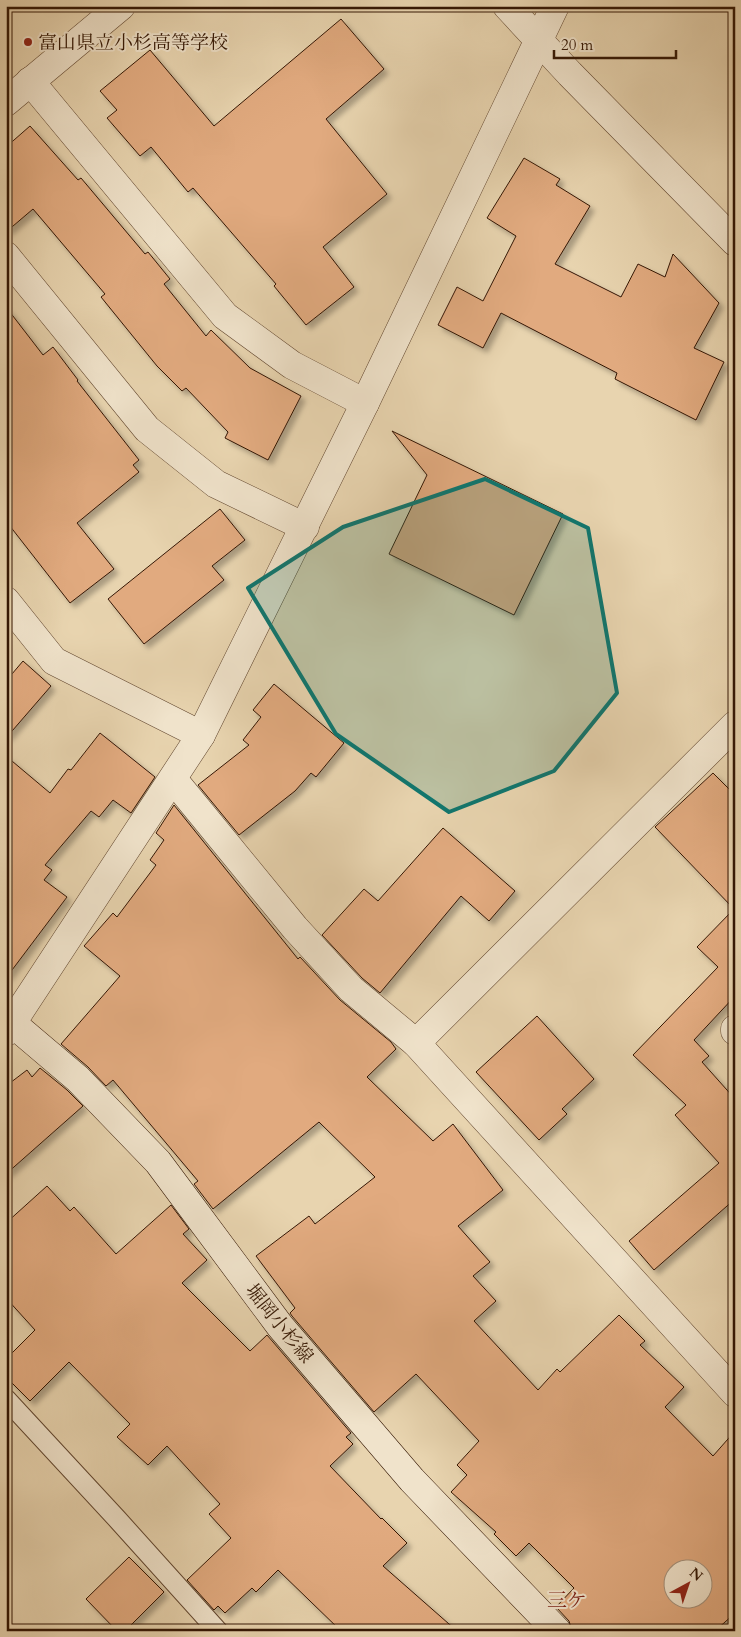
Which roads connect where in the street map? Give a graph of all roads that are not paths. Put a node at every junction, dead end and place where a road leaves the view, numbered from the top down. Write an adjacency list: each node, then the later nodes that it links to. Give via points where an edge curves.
1 (121, 6): 5 (street)
2 (507, 6): 4 (street)
3 (555, 6): 4 (street)
4 (538, 42): 7 (street); 9 (street)
5 (30, 80): 6 (street); 9 (street, via 225,316 292,365)
6 (6, 102)
7 (735, 242)
8 (6, 256): 10 (street, via 147,429 216,484)
9 (366, 404): 10 (street)
10 (305, 527): 13 (street)
11 (6, 602): 13 (street, via 54,661)
12 (735, 725): 16 (street)
13 (201, 735): 14 (street)
14 (173, 779): 15 (street); 16 (street, via 296,928 351,989)
15 (8, 1024): 20 (street, 堀岡小杉線, via 78,1079 158,1162 298,1348 412,1480)
16 (416, 1043): 17 (street)
17 (735, 1394)
18 (6, 1400): 19 (lane)
19 (218, 1631)
20 (557, 1631)

